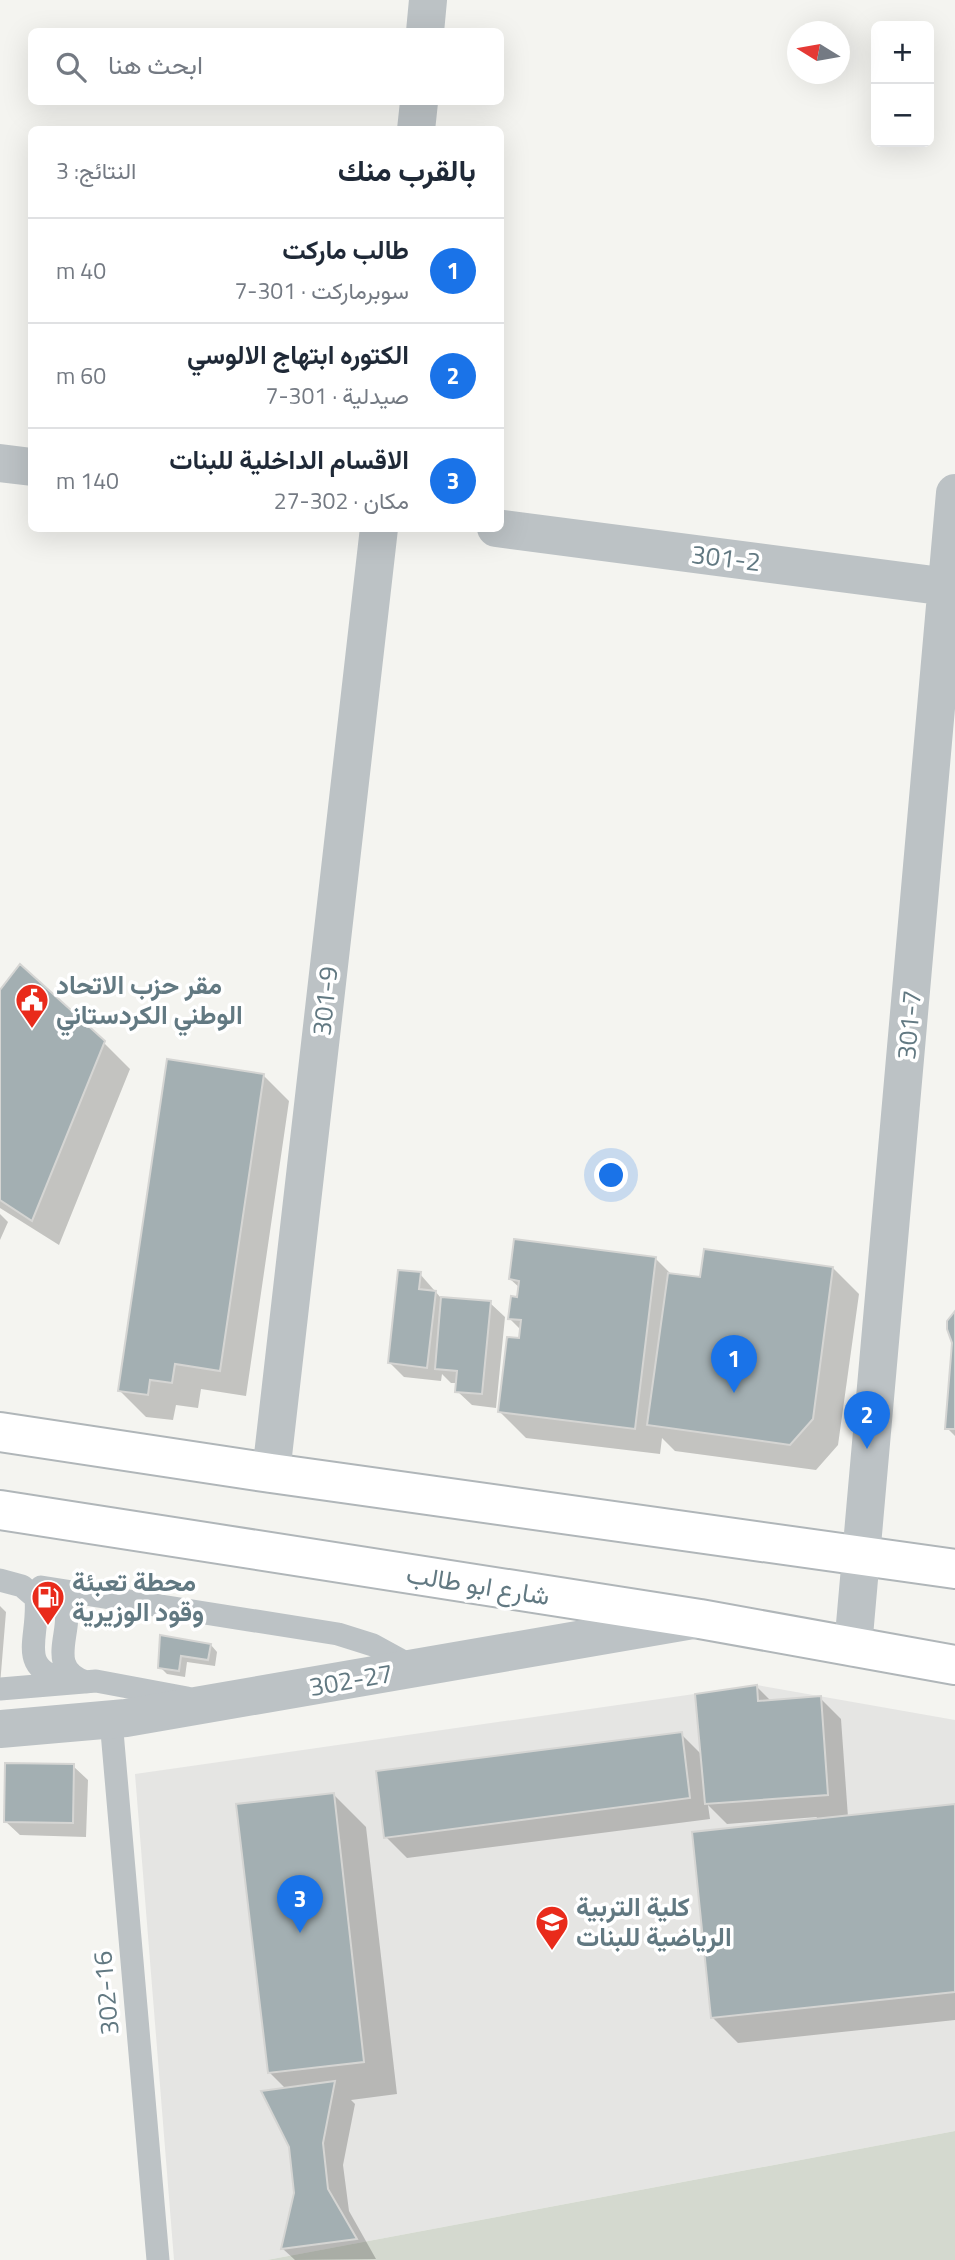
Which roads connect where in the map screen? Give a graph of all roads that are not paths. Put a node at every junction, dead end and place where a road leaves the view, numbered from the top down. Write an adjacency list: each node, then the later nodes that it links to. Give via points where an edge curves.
1 (428, 0): 2 (street)
2 (425, 28)
3 (418, 105): 4 (street)
4 (416, 126)
5 (0, 463): 6 (street)
6 (28, 466)
7 (955, 493): 10 (street, 301-7)
8 (504, 529): 10 (street, 301-2)
9 (379, 532): 12 (street, 301-9)
10 (951, 587): 14 (street, 301-7)
11 (0, 1432): 12 (main road)
12 (271, 1473): 14 (main road)
13 (0, 1510): 18 (main road, شارع ابو طالب)
14 (862, 1557): 15 (main road); 19 (street, 301-7)
15 (955, 1569)
16 (6, 1580): 17 (lane); 22 (lane, via 36,1598 34,1654 39,1668 55,1678)
17 (41, 1587): 21 (lane, via 338,1634 373,1645); 22 (lane, via 65,1602 64,1663)
18 (700, 1619): 19 (main road, شارع ابو طالب); 21 (street, 302-27)
19 (853, 1647): 20 (main road, شارع ابو طالب)
20 (955, 1665)
21 (416, 1668): 24 (street, 302-27)
22 (82, 1682): 23 (lane); 24 (lane, via 115,1682 171,1696)
23 (0, 1689)
24 (230, 1701): 25 (street, 302-27)
25 (111, 1720): 26 (street, 302-27); 27 (lane, 302-16)
26 (0, 1729)
27 (158, 2260)

